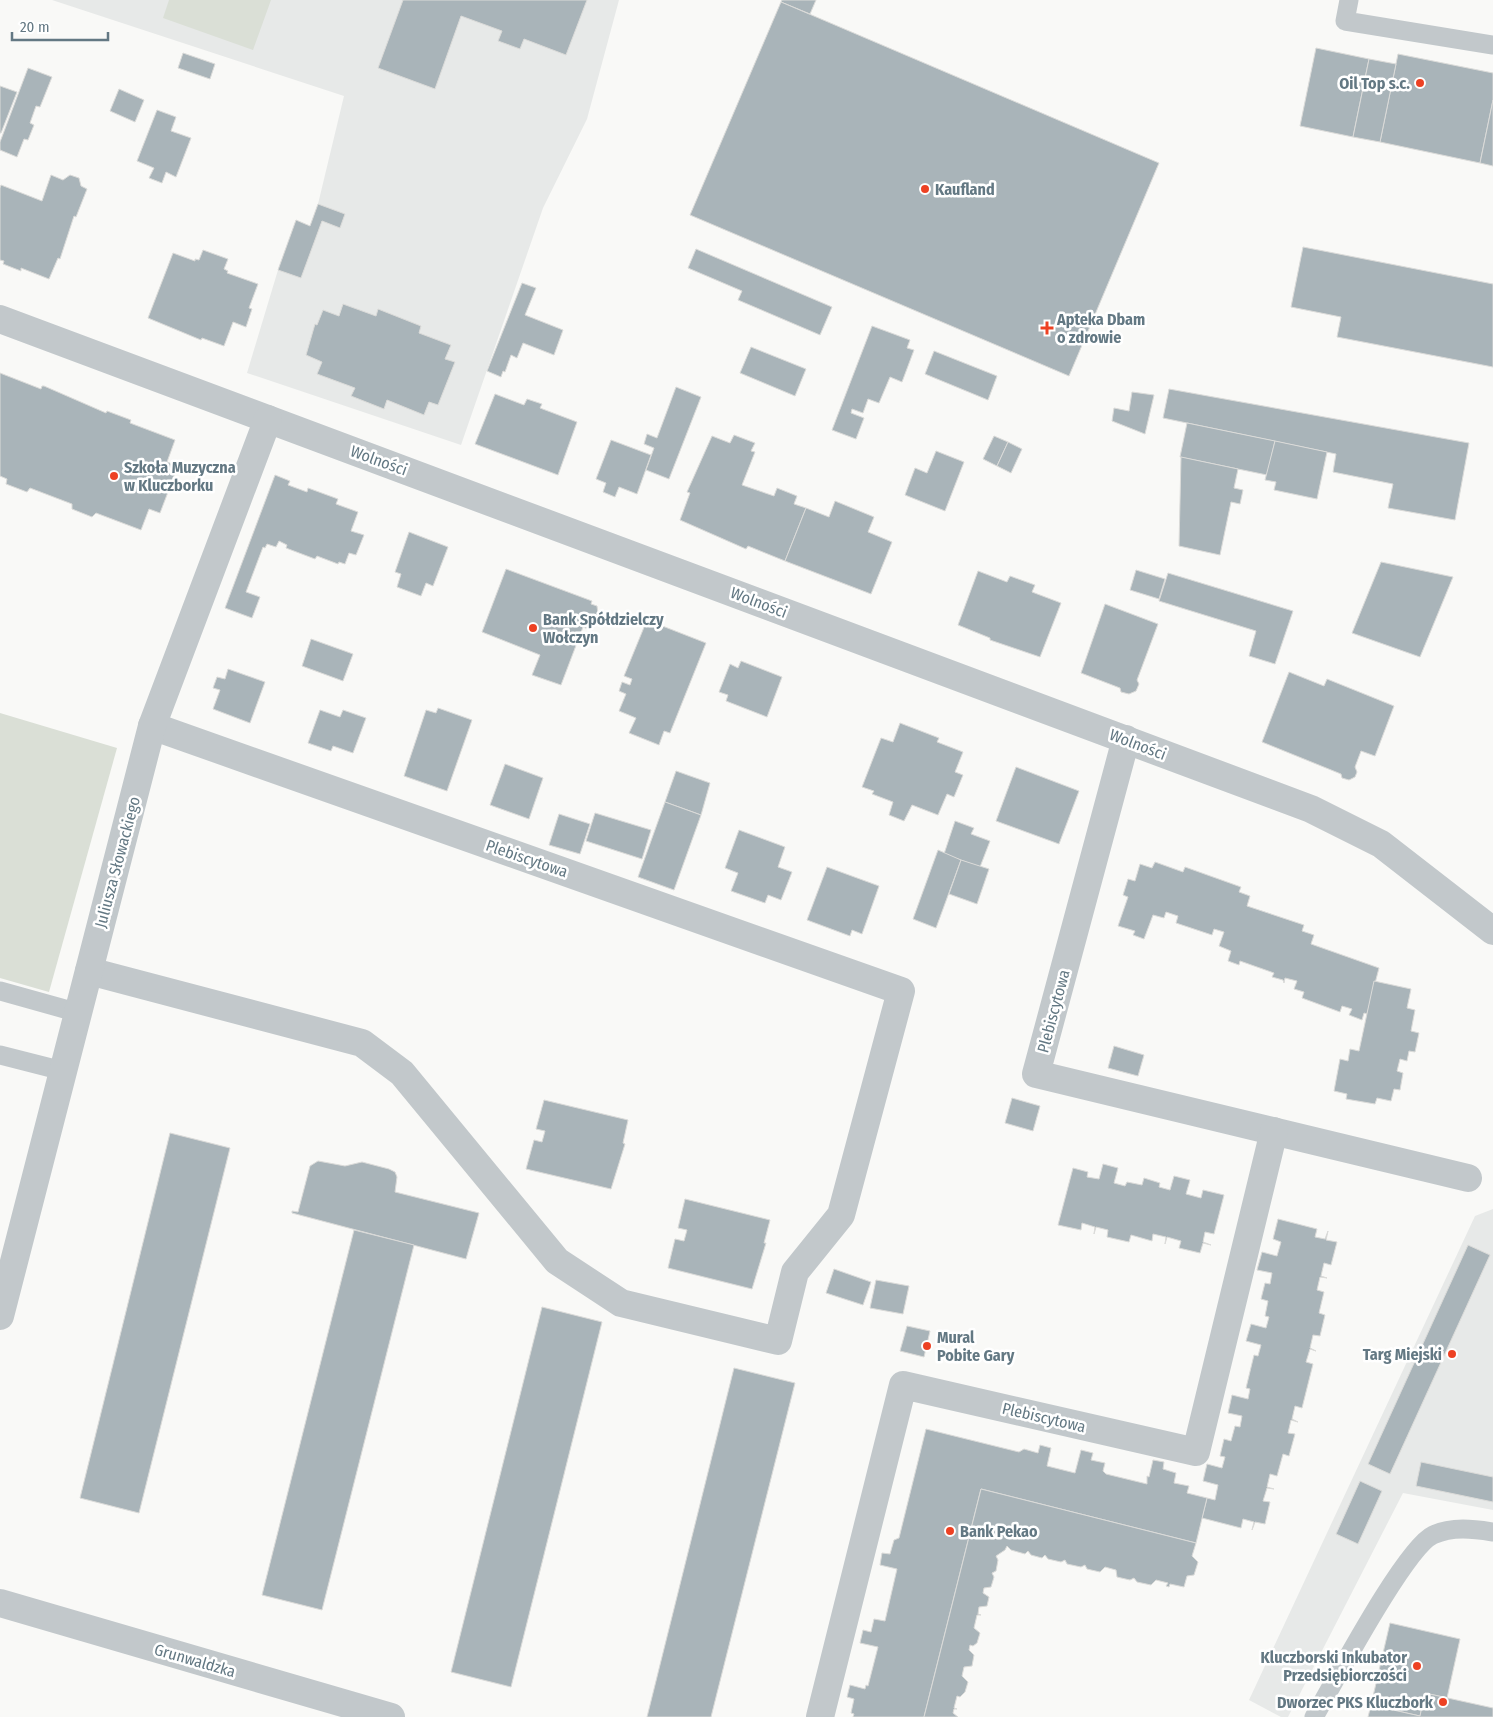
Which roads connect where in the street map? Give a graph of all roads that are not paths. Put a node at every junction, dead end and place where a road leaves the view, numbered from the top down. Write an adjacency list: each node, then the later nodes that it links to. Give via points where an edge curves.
1 (1349, 0): 2 (lane, via 1345,21)
2 (1493, 45)
3 (0, 319): 4 (street, Wolności)
4 (268, 419): 5 (street, Juliusza Słowackiego); 6 (street, Wolności)
5 (152, 726): 8 (street, Juliusza Słowackiego); 8 (street, Plebiscytowa, via 901,990 840,1214 795,1272 778,1342 621,1303 557,1260 402,1073 362,1043)
6 (1126, 740): 7 (street, Wolności, via 1311,809 1380,844); 13 (street, Plebiscytowa, via 1036,1074)
7 (1493, 931)
8 (89, 971): 10 (street, Juliusza Słowackiego)
9 (0, 992): 10 (lane)
10 (78, 1013): 12 (street, Juliusza Słowackiego)
11 (0, 1055): 12 (lane)
12 (63, 1071): 15 (street, Juliusza Słowackiego)
13 (1274, 1131): 14 (street, Plebiscytowa); 19 (street, Plebiscytowa, via 1196,1452 903,1385)
14 (1468, 1178)
15 (0, 1316)
16 (1493, 1532): 20 (lane, via 1469,1528 1432,1535 1404,1565)
17 (0, 1603): 18 (street, Grunwaldzka)
18 (391, 1717)
19 (820, 1717)
20 (1314, 1717)

